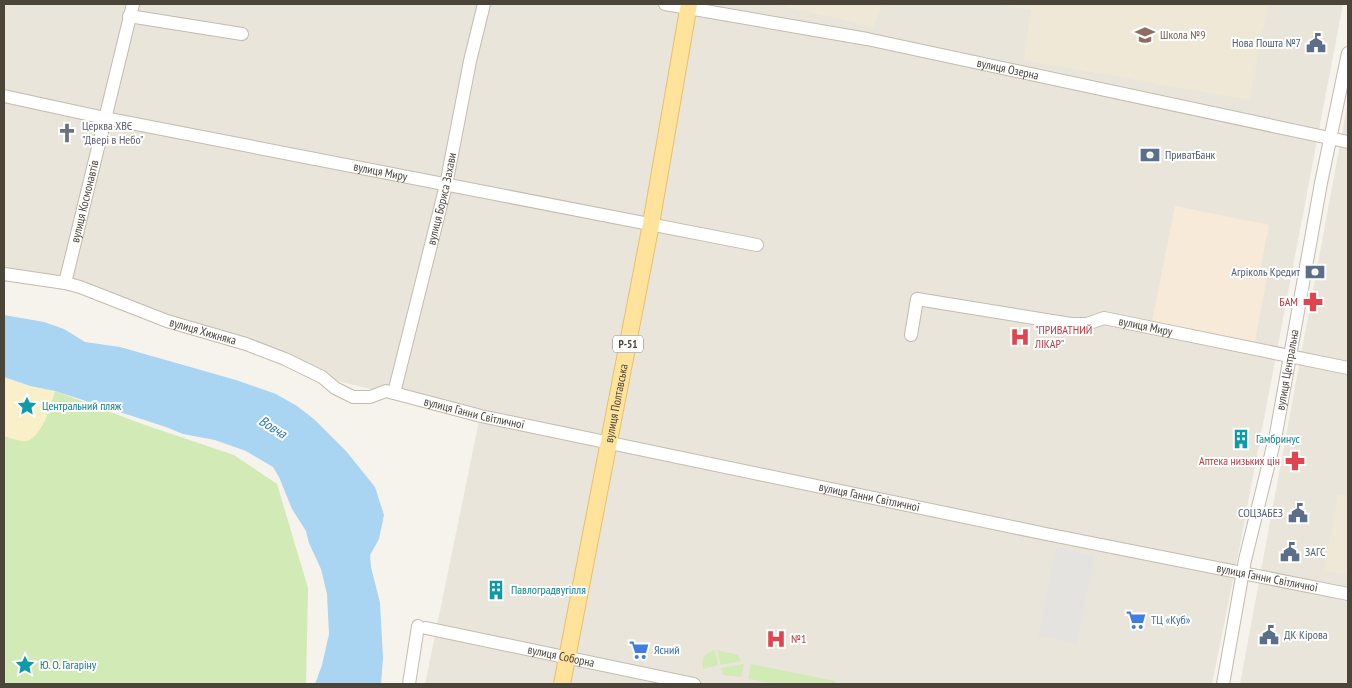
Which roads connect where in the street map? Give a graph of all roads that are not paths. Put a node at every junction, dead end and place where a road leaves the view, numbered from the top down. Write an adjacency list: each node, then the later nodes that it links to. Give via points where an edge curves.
1 (484, 4): 11 (street, вулиця Бориса Захави)
2 (665, 4): 3 (street, вулиця Озерна)
3 (689, 6): 9 (street, вулиця Озерна, via 867,39); 12 (main road, вулиця Полтавська / Р-51)
4 (131, 10): 5 (street); 8 (street, вулиця Космонавтів)
5 (242, 34)
6 (1348, 53): 9 (street, вулиця Центральна)
7 (4, 96): 8 (street, вулиця Миру)
8 (105, 118): 11 (street, вулиця Миру); 15 (street, вулиця Космонавтів)
9 (1331, 138): 10 (street, вулиця Озерна); 17 (street, вулиця Центральна)
10 (1348, 142)
11 (446, 185): 12 (street, вулиця Миру); 19 (street, вулиця Бориса Захави)
12 (651, 224): 13 (street, вулиця Миру); 20 (main road, вулиця Полтавська / Р-51)
13 (757, 245)
14 (4, 274): 15 (street, вулиця Хижняка)
15 (65, 283): 19 (street, вулиця Хижняка, via 167,321 285,359 353,397 370,398 386,392)
16 (911, 335): 17 (street, вулиця Миру, via 917,299 1071,324 1088,324 1104,318)
17 (1291, 356): 18 (street, вулиця Миру); 21 (street, вулиця Центральна, via 1276,434)
18 (1348, 368)
19 (394, 393): 20 (street, вулиця Ганни Світличної, via 481,416)
20 (609, 442): 21 (street, вулиця Ганни Світличної); 23 (main road, вулиця Полтавська / Р-51)
21 (1242, 573): 22 (street, вулиця Ганни Світличної); 27 (street, вулиця Центральна)
22 (1348, 594)
23 (567, 657): 24 (street, вулиця Соборна, via 422,627); 25 (main road, вулиця Полтавська / Р-51); 26 (street, вулиця Соборна)
24 (410, 684)
25 (562, 684)
26 (694, 684)
27 (1223, 684)

